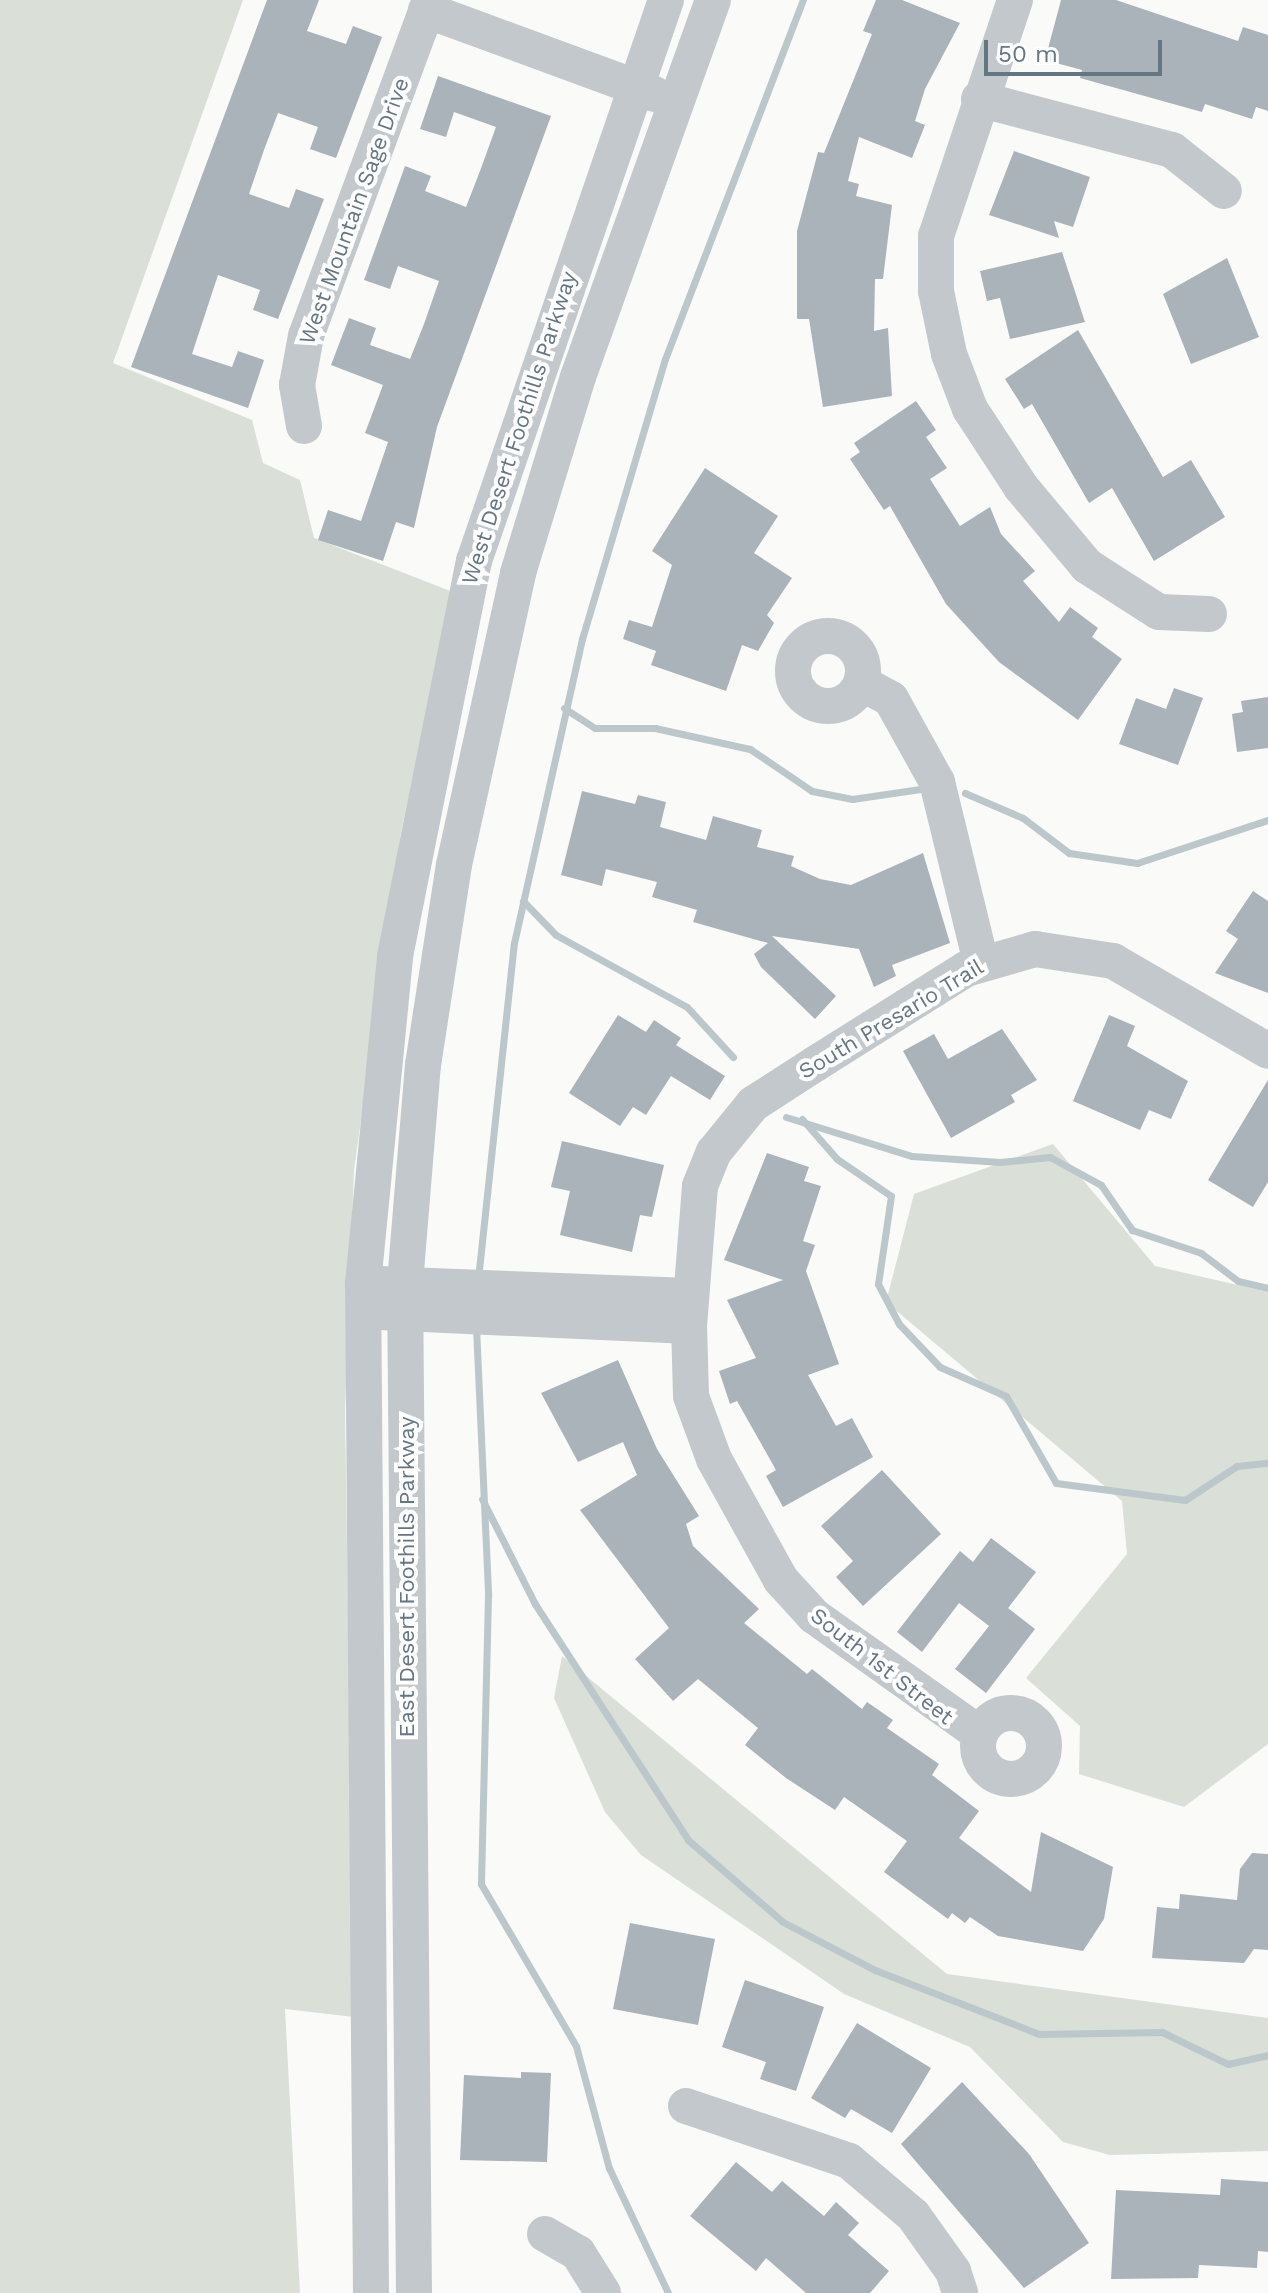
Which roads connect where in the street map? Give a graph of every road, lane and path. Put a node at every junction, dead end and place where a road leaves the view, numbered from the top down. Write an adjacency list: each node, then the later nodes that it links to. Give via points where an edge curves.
1 (666, 0): 5 (street, West Desert Foothills Parkway)
2 (713, 0): 7 (street, West Desert Foothills Parkway)
3 (1015, 0): 6 (street)
4 (428, 5): 5 (street); 9 (street, West Mountain Sage Drive, via 306,336 297,385)
5 (632, 87): 7 (street); 13 (street, West Desert Foothills Parkway, via 474,561)
6 (979, 99): 8 (street, via 1159,145); 10 (street, via 936,236 936,291 970,409 1021,487 1087,566 1159,612)
7 (676, 102): 12 (street, West Desert Foothills Parkway, via 518,573)
8 (1224, 191)
9 (304, 426)
10 (1209, 614)
11 (861, 683): 14 (street, via 891,699 937,782)
12 (454, 865): 17 (street, East Desert Foothills Parkway, via 423,1065)
13 (410, 866): 16 (street, East Desert Foothills Parkway, via 383,1050)
14 (981, 962): 15 (street, South Presario Trail, via 1035,949 1113,961); 18 (street, South Presario Trail, via 765,1096 727,1129 700,1186)
15 (1268, 1051)
16 (362, 1298): 17 (street); 22 (street, East Desert Foothills Parkway)
17 (405, 1298): 18 (street); 23 (street, East Desert Foothills Parkway)
18 (690, 1311): 19 (street, South 1st Street, via 691,1396 700,1425 781,1580 848,1644)
19 (980, 1734)
20 (686, 2106): 25 (street, via 809,2143 870,2175 938,2246)
21 (545, 2234): 24 (street, via 578,2253)
22 (371, 2293)
23 (414, 2293)
24 (603, 2293)
25 (960, 2293)

